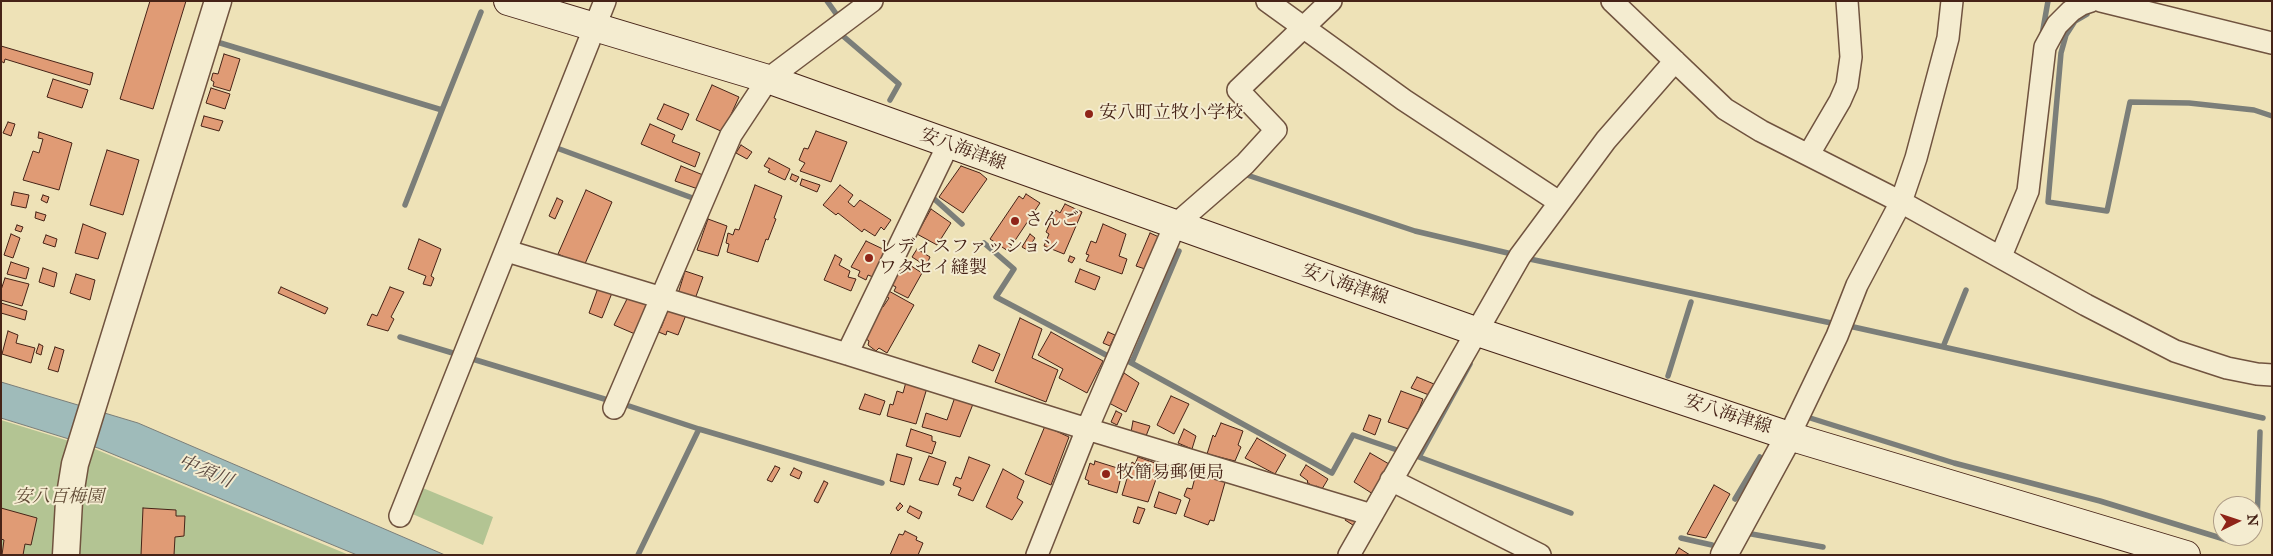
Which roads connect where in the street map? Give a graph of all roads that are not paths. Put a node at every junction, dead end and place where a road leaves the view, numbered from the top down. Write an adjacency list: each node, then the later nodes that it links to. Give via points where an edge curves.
1 (218, 1): 35 (street, via 70,483)
2 (508, 1): 13 (main road, 安八海津線)
3 (605, 1): 13 (street)
4 (872, 1): 17 (street)
5 (1267, 1): 14 (street)
6 (1330, 1): 14 (street)
7 (1612, 1): 16 (street)
8 (1847, 1): 19 (street, via 1851,57 1847,85)
9 (1952, 1): 21 (street, via 1946,47)
10 (2090, 1): 24 (street, via 2071,11 2057,25 2045,47 2028,191)
11 (2102, 1): 12 (street)
12 (2180, 10): 15 (street)
13 (595, 27): 17 (main road, 安八海津線); 23 (street)
14 (1303, 29): 20 (street); 22 (street, via 1238,90 1276,130 1245,164)
15 (2272, 43)
16 (1675, 61): 19 (street, via 1725,109); 20 (street, via 1606,140)
17 (768, 79): 18 (main road, 安八海津線); 25 (street, via 731,135)
18 (948, 145): 22 (main road, 安八海津線); 27 (street)
19 (1809, 154): 21 (street)
20 (1559, 202): 26 (street, via 1520,256)
21 (1901, 202): 24 (street); 31 (street, via 1857,285 1837,336)
22 (1176, 225): 26 (main road, 安八海津線); 30 (street)
23 (507, 252): 25 (street); 34 (street)
24 (2001, 256): 28 (street, via 2175,351 2227,368)
25 (661, 299): 27 (street); 29 (street)
26 (1475, 331): 31 (main road, 安八海津線); 32 (street)
27 (847, 354): 30 (street)
28 (2272, 375)
29 (614, 408)
30 (1087, 430): 33 (street); 36 (street)
31 (1789, 436): 39 (street); 40 (main road, 安八海津線)
32 (1391, 480): 33 (street); 38 (street)
33 (1372, 515): 37 (street)
34 (400, 516)
35 (66, 555)
36 (1037, 555)
37 (1349, 555)
38 (1540, 555)
39 (1724, 555)
40 (2186, 555)

